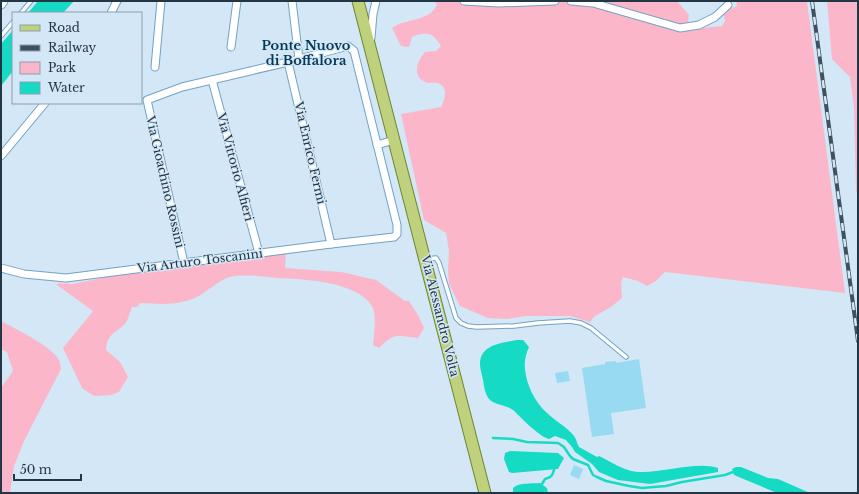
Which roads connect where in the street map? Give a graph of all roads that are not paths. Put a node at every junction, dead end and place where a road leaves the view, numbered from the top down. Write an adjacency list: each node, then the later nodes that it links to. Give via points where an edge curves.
1 (3, 1): 12 (street)
2 (31, 1): 14 (lane)
3 (117, 1): 15 (street)
4 (162, 1): 22 (street)
5 (237, 1): 18 (street)
6 (292, 1): 20 (street)
7 (358, 1): 19 (main road, Via Alessandro Volta)
8 (376, 1): 19 (street, via 371,33)
9 (464, 1): 10 (street)
10 (555, 1)
11 (571, 1): 13 (street, via 592,3 680,28 699,25 715,17)
12 (1, 4)
13 (728, 5)
14 (22, 12)
15 (112, 12)
16 (12, 23): 17 (lane)
17 (1, 36)
18 (231, 47)
19 (372, 56): 25 (main road, Via Alessandro Volta)
20 (300, 59): 21 (street); 26 (street, via 348,46 354,51)
21 (288, 62): 23 (street); 28 (street, Via Enrico Fermi)
22 (155, 67)
23 (212, 80): 29 (street, Via Vittorio Alfieri); 31 (street, Via Gioachino Rossini, via 182,87 147,100)
24 (44, 104): 27 (street)
25 (394, 140): 26 (street); 30 (main road, Via Alessandro Volta)
26 (377, 145): 28 (street, Via Arturo Toscanini, via 398,234 388,238)
27 (1, 156)
28 (331, 244): 29 (street, Via Arturo Toscanini)
29 (259, 253): 31 (street, Via Arturo Toscanini)
30 (425, 259): 33 (lane, via 436,258 439,263 456,318 461,323 477,327 570,321 581,323 591,328); 34 (main road, Via Alessandro Volta)
31 (184, 263): 32 (street, Via Arturo Toscanini, via 66,278 24,274)
32 (1, 268)
33 (626, 357)
34 (485, 493)

